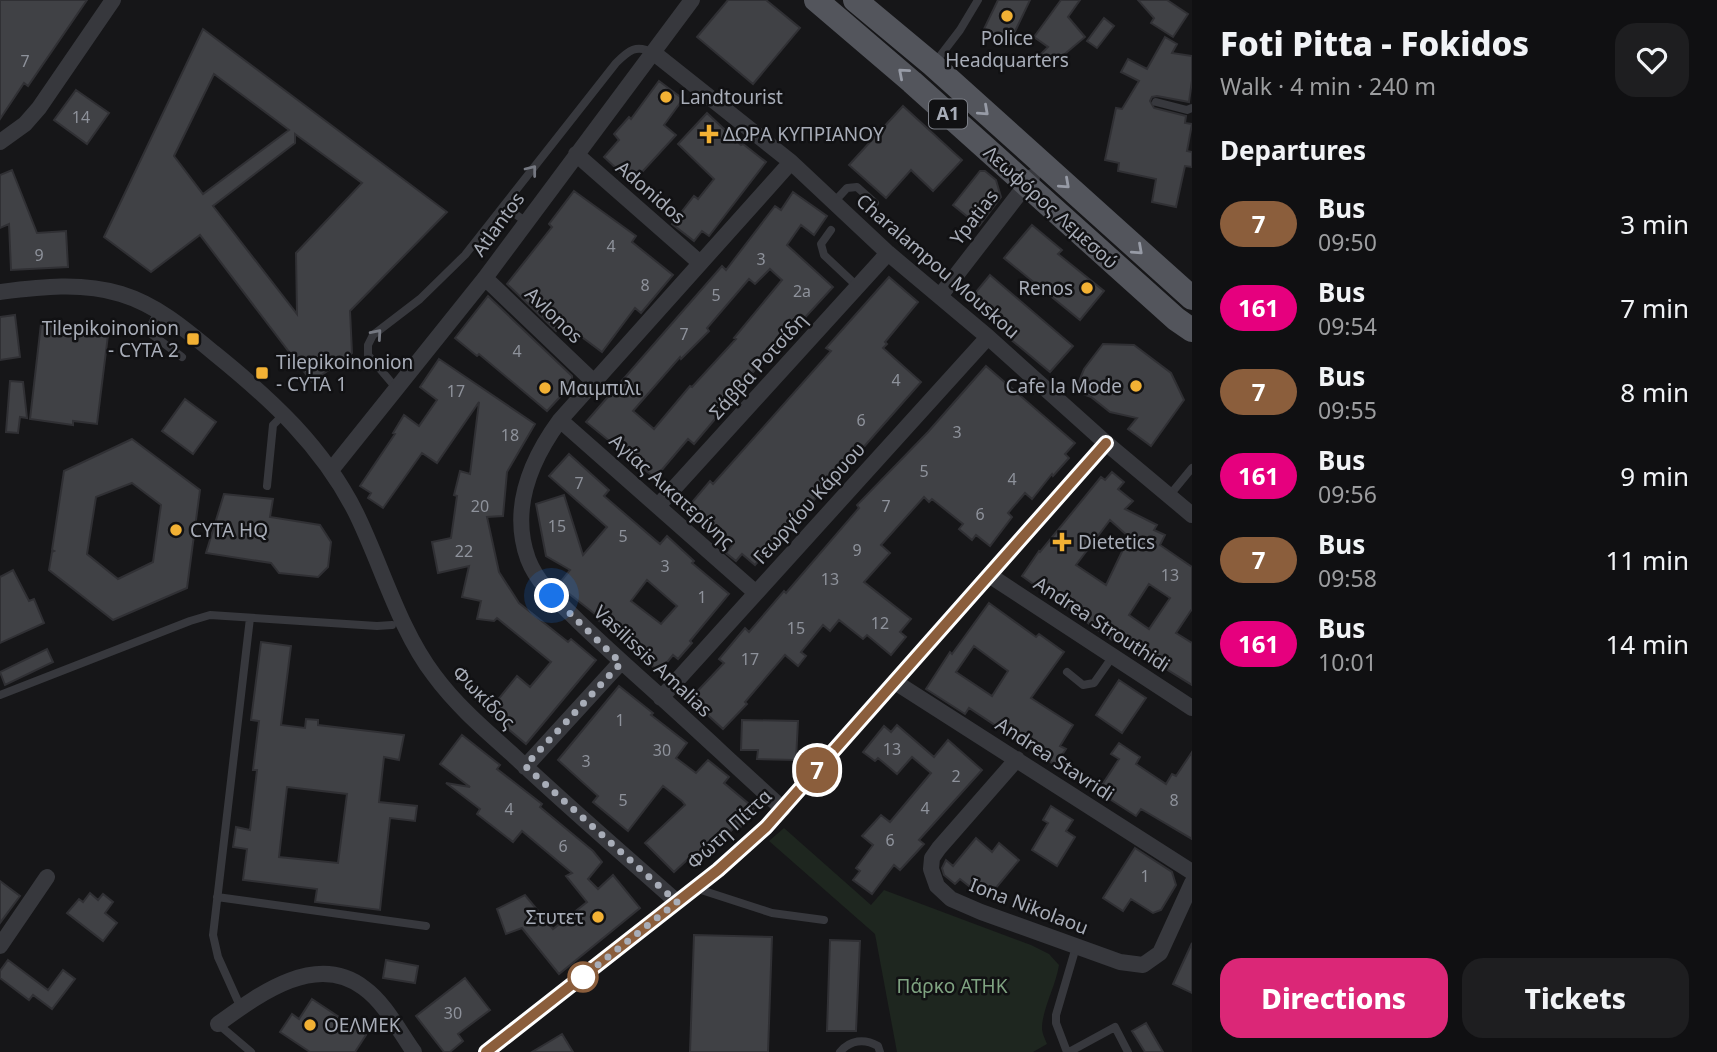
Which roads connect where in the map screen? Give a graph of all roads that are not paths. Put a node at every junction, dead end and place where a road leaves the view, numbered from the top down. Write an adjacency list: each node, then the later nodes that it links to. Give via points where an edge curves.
1 (113, 0): 10 (street, via 39,108)
2 (692, 0): 6 (street, Atlantos)
3 (816, 0): 14 (main road, Λεωφόρος Λεμεσού / A1, one-way to 3)
4 (855, 0): 7 (main road, Λεωφόρος Λεμεσού / A1)
5 (978, 0): 7 (lane)
6 (654, 53): 11 (street, Atlantos); 12 (street, Charalampou Mouskou); 17 (lane, one-way to 6, via 616,63 630,49)
7 (933, 65): 13 (main road, Λεωφόρος Λεμεσού / A1, one-way to 13)
8 (1156, 102): 9 (lane)
9 (1192, 108)
10 (0, 142)
11 (576, 154): 18 (street, Atlantos); 21 (street, Adonidos)
12 (791, 162): 15 (street, Charalampou Mouskou); 21 (street, Vasilissis Amalias)
13 (1042, 164): 14 (street, Ypatias); 26 (main road, Λεωφόρος Λεμεσού / A1, one-way to 26)
14 (1026, 185): 25 (street, Ypatias, via 965,255); 28 (main road, Λεωφόρος Λεμεσού / A1)
15 (834, 202): 16 (lane, via 847,188 857,187); 20 (street, Charalampou Mouskou)
16 (875, 203)
17 (504, 206): 18 (lane); 32 (lane, one-way to 17, via 368,355 373,335 438,283)
18 (525, 221): 22 (street, Atlantos)
19 (831, 230): 23 (lane, via 821,244 824,255)
20 (894, 252): 23 (street, Σάββα Ροτσίδη); 25 (street, Charalampou Mouskou)
21 (699, 262): 31 (street, Vasilissis Amalias)
22 (485, 278): 31 (street, Avlonos); 32 (street, Atlantos)
23 (858, 286): 40 (street, Σάββα Ροτσίδη)
24 (0, 292): 27 (street, Φωκίδος, via 78,286 121,295)
25 (940, 296): 29 (street, Charalampou Mouskou)
26 (1192, 299)
27 (159, 310): 30 (lane, via 150,333); 33 (street, Φωκίδος)
28 (1192, 330)
29 (988, 337): 35 (street, Charalampou Mouskou); 43 (street, Γεωργίου Κάρυου)
30 (182, 357)
31 (594, 383): 34 (street, Vasilissis Amalias)
32 (397, 389): 37 (street, Atlantos)
33 (284, 414): 37 (street, Φωκίδος); 38 (lane, via 273,425)
34 (560, 420): 40 (street, Αγίας Αικατερίνης); 47 (street, Vasilissis Amalias, via 532,465 522,511 523,539 529,561 552,596)
35 (1106, 443): 39 (street, Charalampou Mouskou); 42 (street, Φώτη Πίττα)
36 (1192, 468): 39 (lane)
37 (332, 469): 54 (street, Φωκίδος, via 404,624 433,674 456,702)
38 (267, 486)
39 (1169, 496): 41 (street, Charalampou Mouskou)
40 (658, 506): 43 (street, Αγίας Αικατερίνης)
41 (1192, 515)
42 (989, 575): 46 (street, Andrea Strouthidi); 49 (street, Φώτη Πίττα)
43 (755, 593): 51 (street, Γεωργίου Κάρυου)
44 (250, 618): 45 (lane); 50 (lane, via 209,615); 60 (lane)
45 (392, 625)
46 (1113, 656): 48 (lane, via 1094,683 1083,685); 52 (street, Andrea Strouthidi)
47 (621, 663): 51 (street, Vasilissis Amalias); 54 (street)
48 (1067, 672)
49 (895, 682): 53 (street, Andrea Stavridi); 55 (street, Φώτη Πίττα)
50 (0, 695)
51 (662, 698): 55 (street, Vasilissis Amalias)
52 (1192, 708)
53 (1017, 759): 56 (street, Andrea Stavridi); 65 (street, Iona Nikolaou, via 939,848 932,858 933,878 943,893 965,906)
54 (525, 766): 61 (street, Φωκίδος)
55 (783, 809): 59 (street, Φώτη Πίττα)
56 (1192, 872)
57 (47, 877): 64 (street)
58 (1192, 883): 65 (street, Iona Nikolaou, via 1160,953 1143,965)
59 (695, 888): 61 (street, Φώτη Πίττα); 62 (lane, via 772,913)
60 (217, 897): 63 (lane); 66 (lane, via 214,946)
61 (677, 902): 68 (street, Φώτη Πίττα)
62 (824, 920)
63 (426, 926)
64 (0, 946)
65 (1076, 947): 73 (lane, via 1056,1015)
66 (241, 1008): 67 (street); 70 (street, via 305,975 336,974 375,997)
67 (218, 1024): 69 (lane)
68 (491, 1050)
69 (251, 1052)
70 (414, 1052)
71 (840, 1052): 72 (lane, via 851,1042 869,1040)
72 (880, 1052)
73 (1068, 1052): 74 (lane, via 1115,1027)
74 (1128, 1052)

